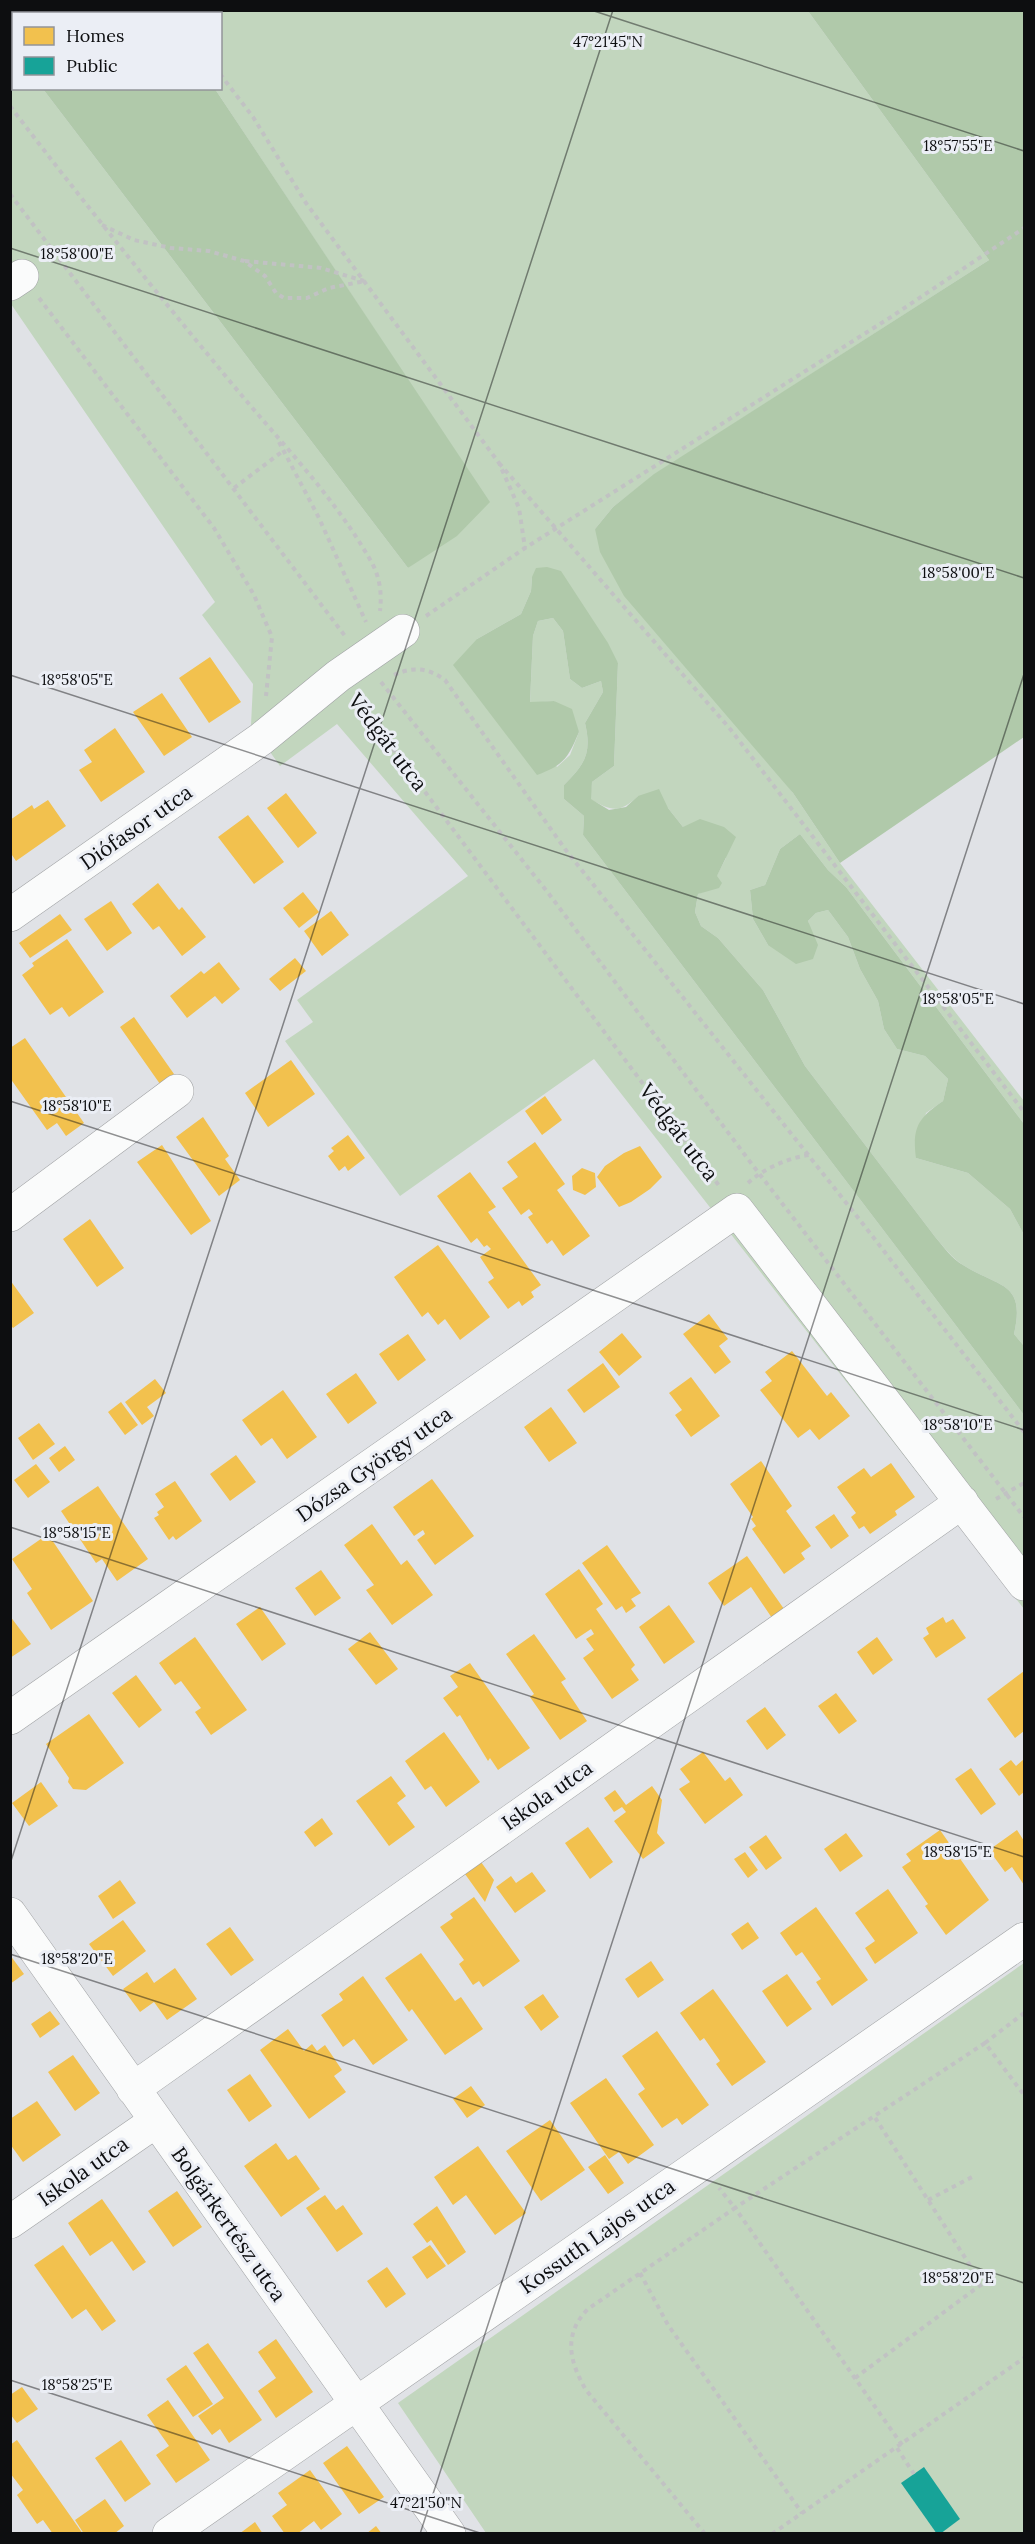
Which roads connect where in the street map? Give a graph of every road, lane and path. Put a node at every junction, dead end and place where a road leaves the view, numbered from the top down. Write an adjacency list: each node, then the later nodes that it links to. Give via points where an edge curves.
1 (222, 77): 8 (path, via 253,117 306,203)
2 (10, 106): 4 (path)
3 (10, 194): 12 (path)
4 (99, 223): 6 (path, via 134,240 209,251); 9 (path)
5 (1024, 228): 13 (path)
6 (244, 261): 8 (path, via 321,268); 8 (path, via 265,276 284,298 306,298 329,288)
7 (16, 280): 17 (path, via 214,528 254,595 272,637)
8 (365, 281): 11 (path)
9 (276, 436): 10 (path); 16 (path, via 373,564 381,603)
10 (284, 451): 12 (path); 16 (path, via 370,632)
11 (499, 462): 13 (path); 14 (path, via 519,508)
12 (234, 488): 16 (path)
13 (557, 529): 14 (path); 20 (path, via 731,730)
14 (525, 548): 15 (path)
15 (403, 632): 16 (street, Diófasor utca)
16 (366, 664): 17 (street, Diófasor utca); 21 (path, via 397,673 425,669 445,680 565,849); 22 (path, via 549,894); 23 (path, Védgát utca)
17 (261, 739): 18 (street, Diófasor utca)
18 (10, 915)
19 (177, 1091): 24 (street)
20 (1024, 1112)
21 (809, 1155): 22 (path); 25 (path)
22 (759, 1174): 23 (path); 27 (path)
23 (734, 1206): 26 (street); 29 (street, Dózsa György utca)
24 (10, 1215)
25 (1024, 1432)
26 (962, 1502): 28 (street); 34 (street, Iskola utca)
27 (1024, 1517)
28 (1024, 1584)
29 (10, 1718)
30 (10, 1914): 34 (street, Bolgárkertész utca)
31 (1024, 1939): 46 (street, Kossuth Lajos utca)
32 (1024, 2013): 33 (path)
33 (985, 2043): 35 (path); 36 (path)
34 (133, 2089): 37 (street, Bolgárkertész utca)
35 (1024, 2095)
36 (874, 2116): 40 (path); 41 (path)
37 (156, 2121): 42 (street, Iskola utca); 46 (street, Bolgárkertész utca)
38 (974, 2176): 40 (path)
39 (716, 2185): 41 (path)
40 (928, 2200): 45 (path, via 982,2284)
41 (735, 2208): 43 (path); 45 (path)
42 (10, 2222)
43 (640, 2273): 50 (path, via 668,2325); 53 (path, via 576,2320 571,2357 586,2390)
44 (1024, 2358): 47 (path)
45 (855, 2378): 47 (path)
46 (357, 2403): 51 (street, Kossuth Lajos utca); 52 (street, Bolgárkertész utca)
47 (902, 2445): 48 (path)
48 (897, 2448): 49 (path); 50 (path)
49 (914, 2474)
50 (802, 2513): 54 (path)
51 (169, 2534)
52 (449, 2534)
53 (705, 2534)
54 (772, 2534)

